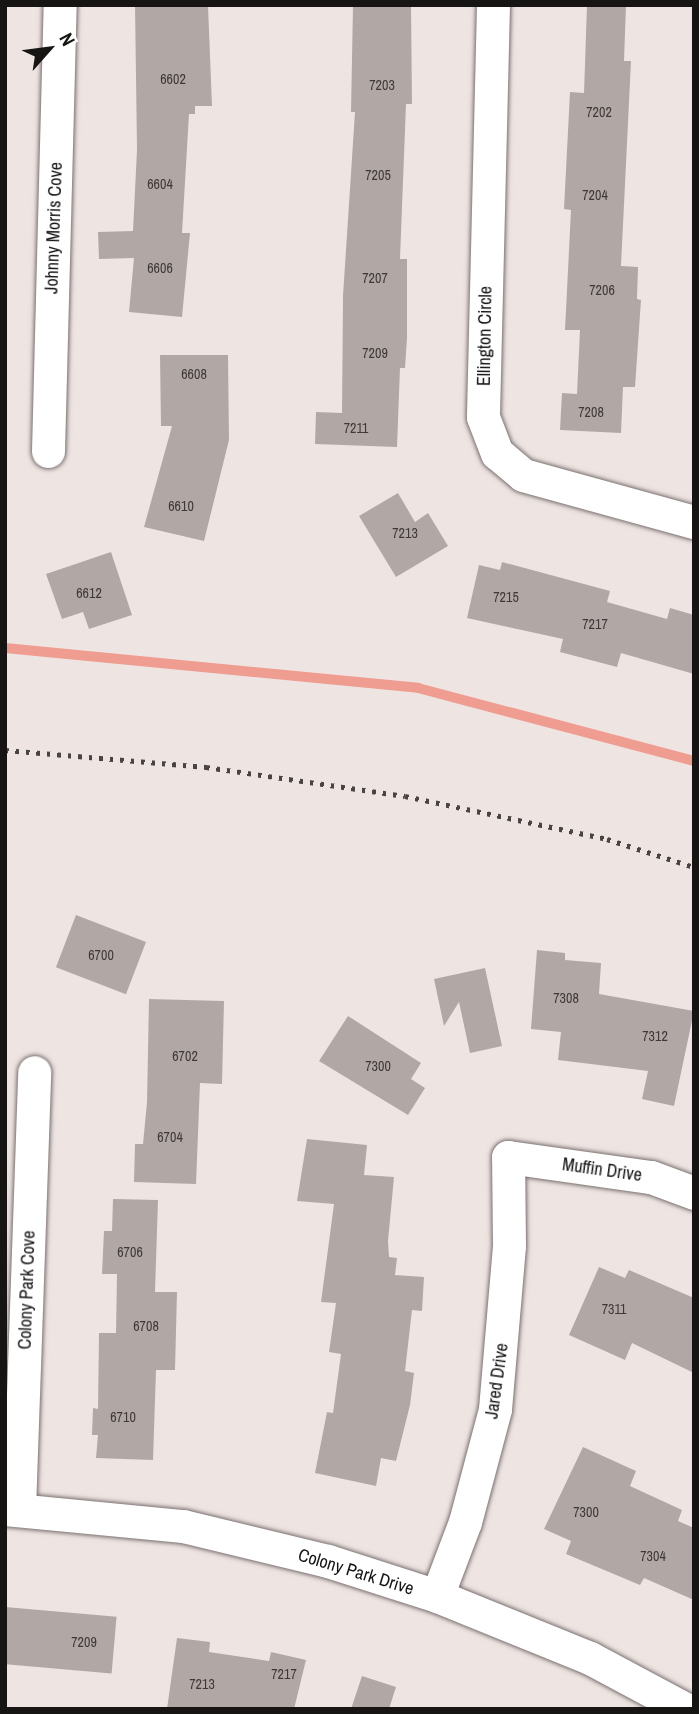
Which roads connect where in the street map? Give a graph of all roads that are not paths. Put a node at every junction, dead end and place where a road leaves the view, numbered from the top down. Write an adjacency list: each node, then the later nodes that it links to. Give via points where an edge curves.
1 (60, 5): 3 (street, Johnny Morris Cove)
2 (493, 5): 4 (street, Ellington Circle, via 483,418 497,453 523,475)
3 (48, 452)
4 (694, 522)
5 (34, 1072): 8 (street, Colony Park Cove)
6 (508, 1157): 7 (street, Muffin Drive, via 651,1177); 9 (street, Jared Drive, via 509,1246 495,1409 465,1522)
7 (694, 1193)
8 (12, 1509): 9 (street, Colony Park Drive, via 183,1526 328,1561)
9 (437, 1596): 10 (street, Colony Park Drive, via 590,1658)
10 (685, 1709)

